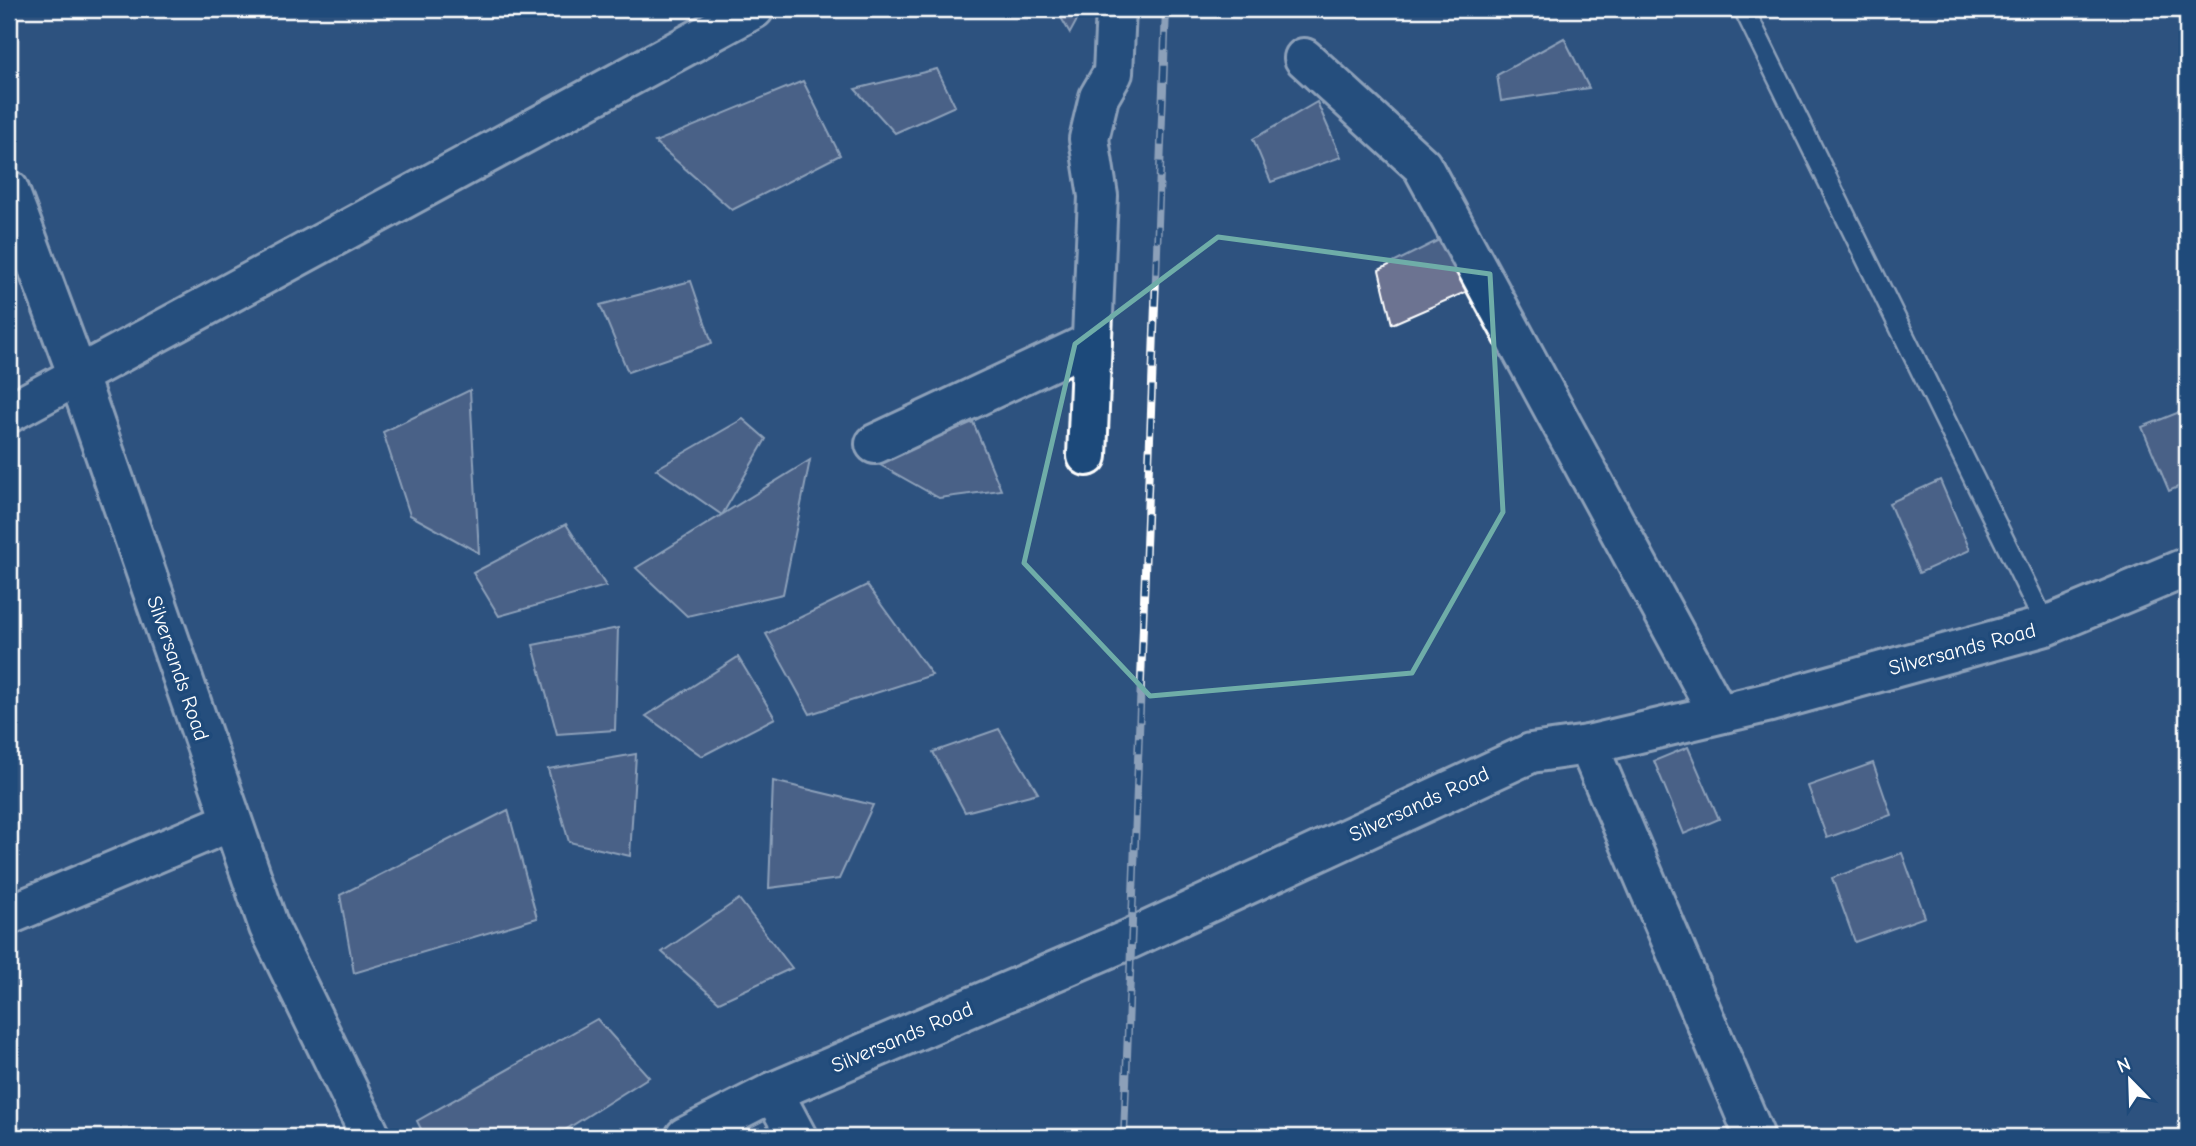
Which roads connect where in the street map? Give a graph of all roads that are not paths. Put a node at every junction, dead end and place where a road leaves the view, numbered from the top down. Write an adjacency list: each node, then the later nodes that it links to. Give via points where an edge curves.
1 (754, 9): 7 (street)
2 (1116, 9): 6 (street, via 1112,72 1099,97 1089,139 1098,196)
3 (1744, 9): 12 (lane)
4 (1304, 58): 13 (street, via 1422,166)
5 (9, 190): 7 (street, Silversands Road)
6 (1091, 342): 9 (street); 10 (street)
7 (78, 376): 8 (street); 15 (street, Silversands Road)
8 (9, 413)
9 (875, 444)
10 (1087, 456)
11 (2187, 567): 12 (street, Silversands Road)
12 (2046, 626): 13 (street, Silversands Road)
13 (1718, 713): 14 (street, Silversands Road)
14 (1588, 745): 17 (street, Silversands Road, via 1531,752 1130,939); 21 (street)
15 (230, 822): 16 (street); 18 (street, Silversands Road, via 269,927)
16 (9, 915)
17 (773, 1092): 19 (street, Silversands Road); 20 (street)
18 (371, 1137)
19 (685, 1137)
20 (797, 1137)
21 (1755, 1137)

